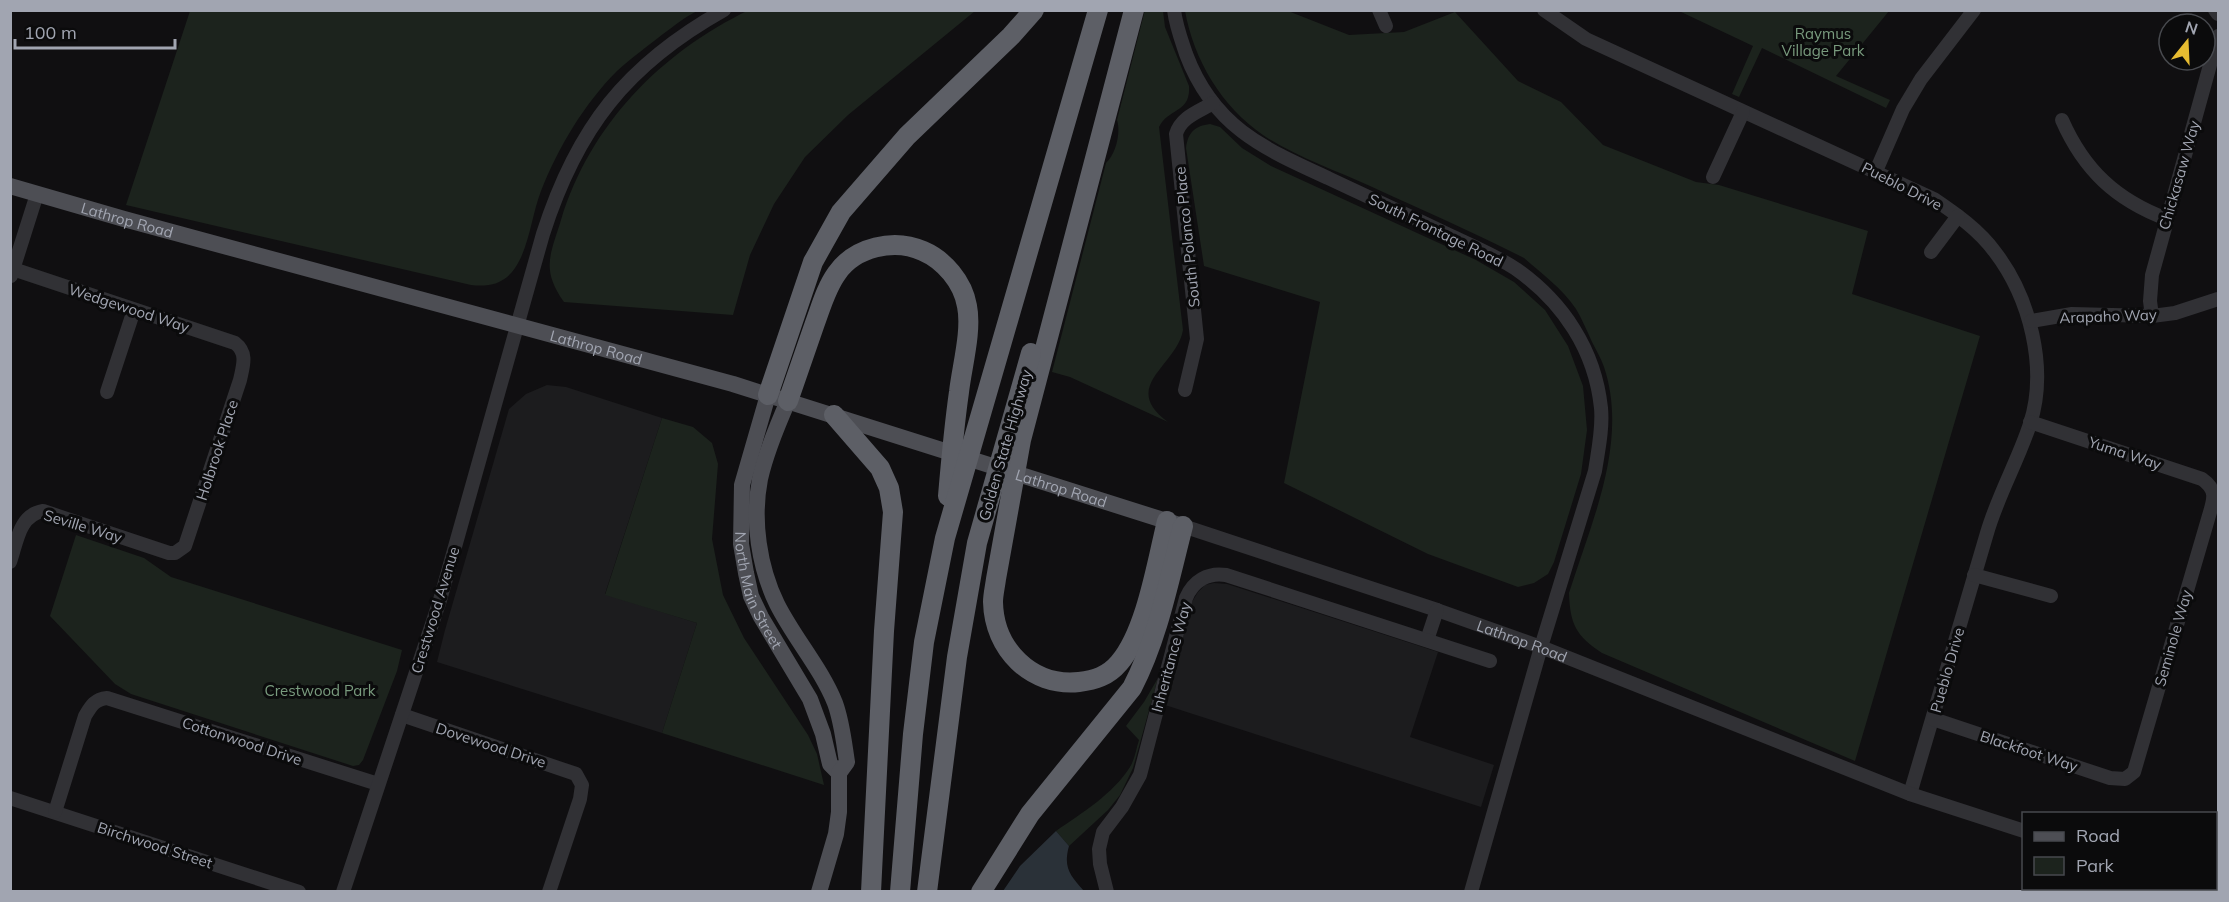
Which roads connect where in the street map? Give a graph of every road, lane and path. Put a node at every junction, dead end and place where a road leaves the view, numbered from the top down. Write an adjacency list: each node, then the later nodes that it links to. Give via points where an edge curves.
1 (724, 10): 28 (street, Crestwood Avenue, via 658,52 631,78 587,133 550,210)
2 (1034, 10): 32 (highway, via 907,136 841,212 813,262)
3 (1098, 10): 38 (highway)
4 (1134, 10): 37 (highway, via 1021,440 993,603 1007,648 1023,667 1045,678 1066,683 1101,677 1119,663 1136,636); 62 (highway, Golden State Highway, via 977,543 957,657)
5 (1174, 10): 13 (street, South Frontage Road, via 1195,78)
6 (1379, 10): 11 (street)
7 (1544, 10): 14 (street, Pueblo Drive, via 1586,39)
8 (1974, 10): 16 (street, via 1921,79)
9 (2215, 10): 10 (street)
10 (2218, 14)
11 (1386, 26)
12 (2218, 36): 21 (street, Chickasaw Way)
13 (1213, 103): 30 (street, South Polanco Place, via 1185,119 1176,134 1197,339); 45 (street, South Frontage Road, via 1257,144 1515,269 1544,291 1574,328 1589,357 1597,386 1601,410 1599,444 1595,471)
14 (1743, 112): 16 (street, Pueblo Drive); 17 (street)
15 (2062, 120): 21 (street, via 2071,141 2109,187 2128,202)
16 (1876, 171): 20 (street, Pueblo Drive, via 1934,199)
17 (1713, 177)
18 (10, 186): 19 (main road, Lathrop Road)
19 (37, 194): 23 (street); 28 (main road, Lathrop Road)
20 (1958, 216): 22 (street); 27 (street, Pueblo Drive, via 1996,252)
21 (2167, 219): 26 (street, Chickasaw Way, via 2152,275)
22 (1931, 252)
23 (11, 272): 25 (street, Wedgewood Way)
24 (2218, 298): 26 (street, Arapaho Way, via 2175,313)
25 (134, 310): 29 (street, Wedgewood Way, via 234,343); 31 (street)
26 (2152, 316): 27 (street, Arapaho Way, via 2072,314)
27 (2031, 321): 35 (street, Pueblo Drive, via 2036,360)
28 (518, 325): 32 (main road, Lathrop Road); 47 (street, Crestwood Avenue, via 440,600)
29 (243, 352): 39 (street, Holbrook Place, via 240,380)
30 (1185, 390)
31 (107, 392)
32 (768, 395): 33 (main road, Lathrop Road); 49 (main road, North Main Street, via 742,485 741,544 746,573 760,617 810,699 824,734 830,764)
33 (788, 401): 34 (main road, Lathrop Road); 38 (highway, via 832,280 848,261 856,254 892,245 918,249 940,261 958,283 968,314); 49 (main road, North Main Street, via 760,479 760,547 767,582 835,704 847,762)
34 (834, 415): 37 (main road, Lathrop Road); 60 (highway, via 880,468 893,512)
35 (2030, 423): 36 (street, Yuma Way, via 2202,478); 41 (street, Pueblo Drive, via 1993,512)
36 (2214, 492): 50 (street, Seminole Way, via 2140,755 2134,772)
37 (1175, 524): 43 (street, Lathrop Road); 63 (highway, via 1152,642 1132,688 1030,814)
38 (945, 538): 61 (highway, via 924,642)
39 (185, 546): 40 (street, Seville Way, via 169,553 43,512 33,513 23,524)
40 (11, 562)
41 (1974, 575): 42 (street); 48 (street, Pueblo Drive)
42 (2051, 596)
43 (1437, 610): 44 (street); 45 (street, Lathrop Road)
44 (1427, 640): 46 (street, Inheritance Way); 64 (street, Inheritance Way, via 1226,575 1213,574 1199,580 1186,598 1140,775 1103,832 1099,856)
45 (1541, 647): 52 (street, Lathrop Road); 65 (street, South Frontage Road)
46 (1490, 661)
47 (402, 715): 51 (street, Crestwood Avenue); 58 (street, Dovewood Drive, via 571,771 579,778 580,799)
48 (1933, 719): 50 (street, Blackfoot Way, via 2110,778); 52 (street, Pueblo Drive)
49 (839, 773): 59 (main road, North Main Street, via 836,834)
50 (2125, 779)
51 (378, 784): 54 (street, Cottonwood Drive, via 101,698 85,716); 57 (street, Crestwood Avenue)
52 (1910, 794): 55 (street, Lathrop Road)
53 (10, 798): 54 (street, Birchwood Street)
54 (55, 813): 56 (street, Birchwood Street)
55 (2022, 830)
56 (299, 891)
57 (343, 891)
58 (549, 891)
59 (819, 891)
60 (872, 891)
61 (900, 891)
62 (927, 891)
63 (981, 891)
64 (1107, 891)
65 (1471, 891)

